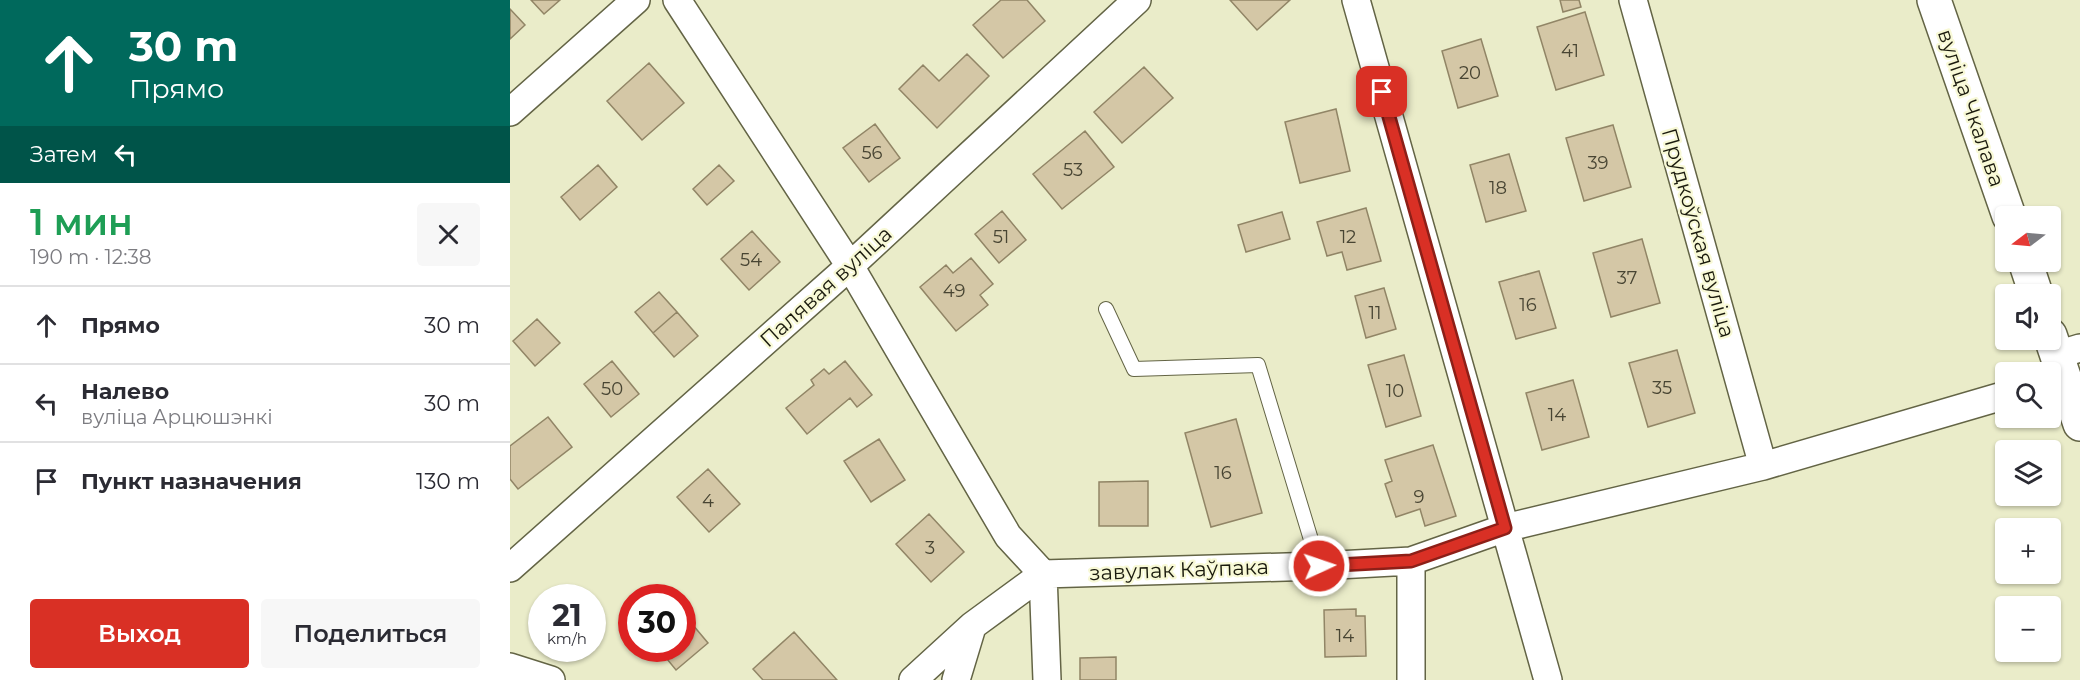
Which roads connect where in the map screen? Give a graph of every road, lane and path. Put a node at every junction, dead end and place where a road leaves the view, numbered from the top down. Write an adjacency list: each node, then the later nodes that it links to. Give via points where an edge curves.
1 (636, 0): 7 (street)
2 (677, 0): 9 (street)
3 (1137, 0): 9 (street, Палявая вуліца)
4 (1356, 0): 15 (street)
5 (1633, 0): 14 (street, Прудкоўская вуліца)
6 (1934, 0): 8 (main road, вуліца Чкалава)
7 (510, 111)
8 (2006, 206)
9 (850, 266): 18 (street, Палявая вуліца); 19 (street, via 1008,536)
10 (1106, 309): 17 (lane, via 1134,369 1258,365)
11 (2061, 359): 13 (main road)
12 (1995, 398): 14 (street, завулак Каўпака)
13 (2080, 424)
14 (1763, 466): 15 (street, завулак Каўпака)
15 (1505, 528): 16 (street, завулак Каўпака); 27 (street)
16 (1411, 561): 17 (street, завулак Каўпака); 26 (street)
17 (1319, 566): 19 (street, завулак Каўпака)
18 (510, 568)
19 (1043, 574): 20 (street); 25 (street)
20 (972, 626): 23 (street); 24 (street)
21 (510, 667): 22 (street)
22 (551, 680)
23 (913, 680)
24 (956, 680)
25 (1047, 680)
26 (1411, 680)
27 (1548, 680)

